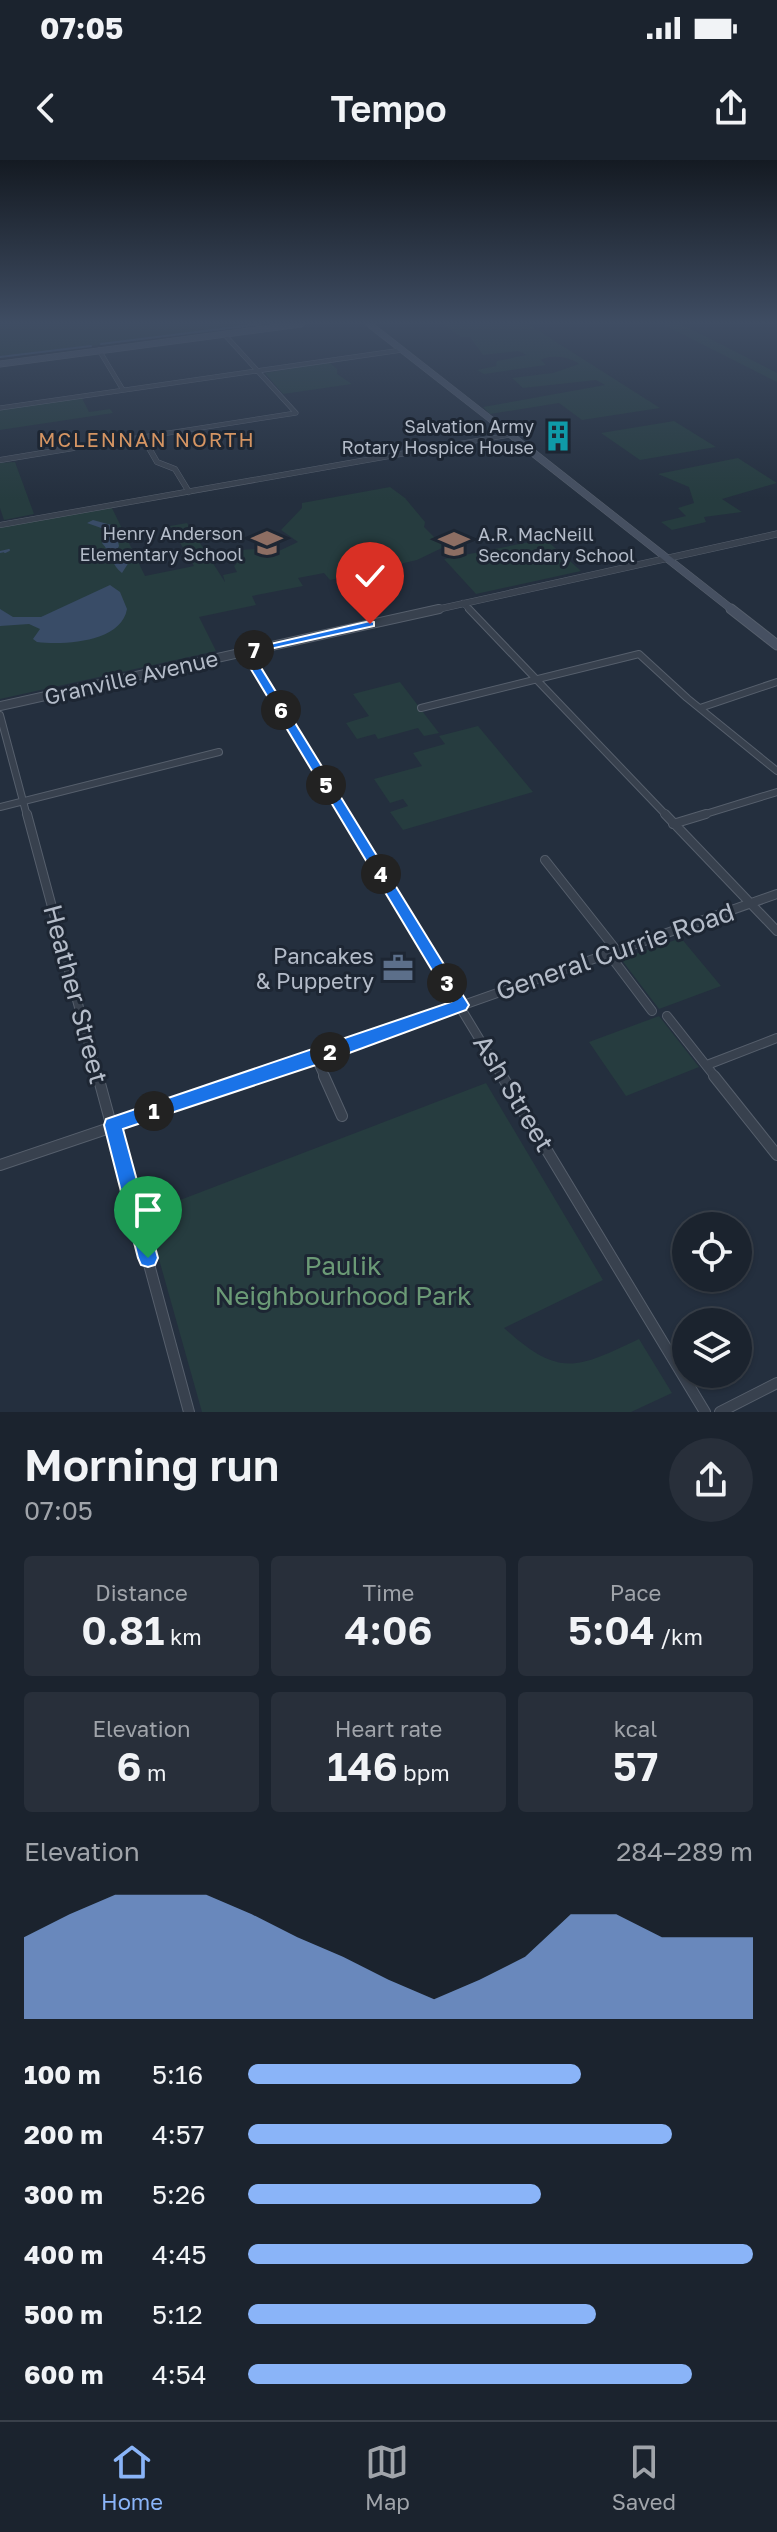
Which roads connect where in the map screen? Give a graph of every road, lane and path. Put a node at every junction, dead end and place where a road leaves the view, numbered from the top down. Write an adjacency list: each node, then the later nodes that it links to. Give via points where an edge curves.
1 (118, 382): 5 (street)
2 (177, 382): 5 (street)
3 (269, 382): 8 (street, via 296,413)
4 (443, 382): 7 (main road)
5 (123, 390): 6 (street)
6 (0, 408)
7 (510, 435): 10 (street); 13 (main road)
8 (143, 439): 9 (street); 10 (street, via 157,462 175,469)
9 (0, 460)
10 (189, 492): 11 (street)
11 (0, 525)
12 (777, 534): 13 (street, Granville Avenue)
13 (666, 558): 14 (street, Granville Avenue); 15 (main road)
14 (463, 603): 16 (street, Granville Avenue); 17 (street)
15 (777, 645)
16 (245, 651): 19 (street, Granville Avenue); 34 (street, Ash Street)
17 (536, 678): 20 (street); 21 (street, via 639,654); 28 (street)
18 (777, 682): 21 (street)
19 (0, 706)
20 (421, 708)
21 (700, 708): 24 (street)
22 (0, 715): 26 (street, Heather Street)
23 (219, 752): 26 (street)
24 (777, 771)
25 (777, 792): 28 (street)
26 (23, 801): 27 (street); 41 (street, Heather Street)
27 (0, 807)
28 (673, 824): 31 (street)
29 (545, 860): 33 (street)
30 (777, 894): 31 (street, General Currie Road)
31 (750, 903): 32 (street); 33 (street, General Currie Road)
32 (777, 931)
33 (613, 952): 34 (street, General Currie Road); 35 (street)
34 (461, 1005): 38 (street, General Currie Road); 46 (street, Ash Street)
35 (652, 1011)
36 (667, 1016): 39 (street)
37 (777, 1038): 39 (street)
38 (316, 1058): 40 (street); 41 (street, General Currie Road)
39 (707, 1065): 42 (street)
40 (342, 1116)
41 (113, 1125): 43 (street, General Currie Road); 45 (street, Heather Street)
42 (777, 1155)
43 (0, 1165)
44 (777, 1383): 47 (street)
45 (189, 1412)
46 (705, 1412)
47 (720, 1412)

